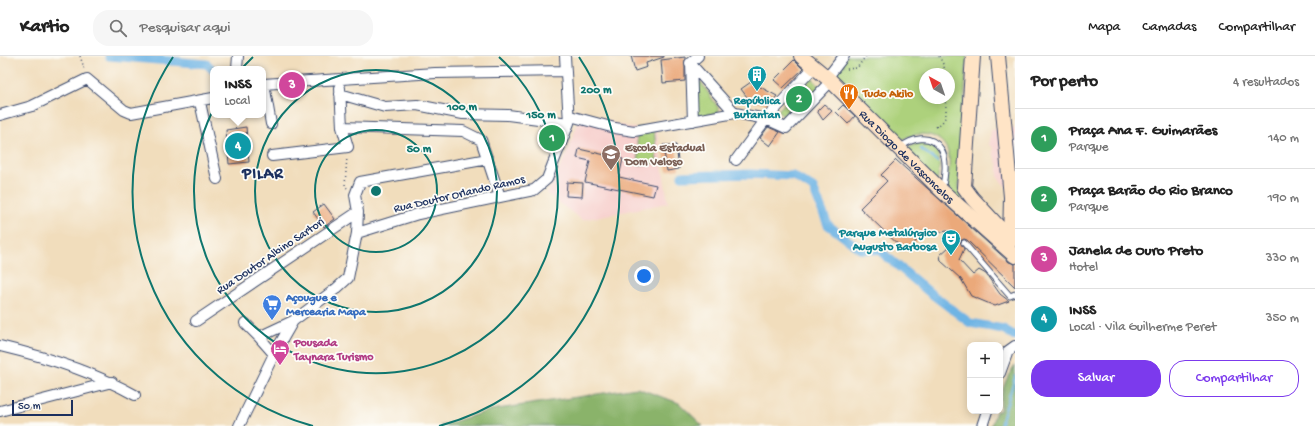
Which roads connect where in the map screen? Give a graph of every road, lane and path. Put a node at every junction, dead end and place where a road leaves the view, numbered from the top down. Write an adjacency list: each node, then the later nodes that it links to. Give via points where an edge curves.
1 (238, 56): 12 (street)
2 (565, 56): 16 (street)
3 (698, 56): 11 (street)
4 (801, 56): 13 (street, Rua Diogo de Vasconcelos)
5 (844, 56): 19 (street)
6 (866, 56): 15 (path, via 857,68)
7 (939, 56): 14 (path)
8 (973, 56): 45 (street, via 964,187)
9 (998, 56): 45 (street, via 1011,197)
10 (80, 57): 17 (path)
11 (691, 60): 26 (street); 30 (street)
12 (237, 66)
13 (814, 67): 19 (street, Rua Diogo de Vasconcelos); 28 (street)
14 (944, 68)
15 (847, 69)
16 (565, 71): 18 (street, via 435,73); 29 (street)
17 (87, 79): 24 (street, via 124,110 132,113); 27 (street, via 32,106)
18 (340, 79): 20 (street); 21 (street)
19 (829, 80): 28 (street, via 786,128); 35 (street, Rua Diogo de Vasconcelos)
20 (266, 84)
21 (340, 94): 29 (street, via 385,108 417,105 463,114); 32 (street)
22 (266, 95): 31 (street)
23 (210, 99): 24 (street)
24 (200, 102): 39 (street)
25 (945, 104): 33 (path, via 944,122)
26 (735, 113): 28 (street); 30 (street)
27 (0, 115)
28 (766, 119): 38 (street)
29 (570, 120): 30 (street, via 634,131); 42 (street, Rua Doutor Orlando Ramos, via 547,179 534,190)
30 (693, 121)
31 (271, 124)
32 (342, 127): 34 (street); 37 (street, via 463,131 481,140)
33 (936, 127)
34 (348, 147): 36 (street); 41 (path, via 345,186)
35 (900, 148): 40 (street, Rua Diogo de Vasconcelos); 40 (lane, via 913,139 928,139 941,148 945,162)
36 (272, 156)
37 (488, 159): 41 (street, via 360,182); 42 (street)
38 (736, 160)
39 (217, 179)
40 (942, 191): 47 (street, Rua Diogo de Vasconcelos)
41 (355, 195): 43 (street)
42 (500, 198): 44 (street, Rua Doutor Orlando Ramos, via 418,214)
43 (358, 212): 44 (street); 49 (street, Rua Doutor Albino Sartori)
44 (357, 233): 50 (street, via 348,278)
45 (1009, 238): 47 (street)
46 (964, 243): 48 (lane, via 1010,296)
47 (1014, 255)
48 (1015, 294)
49 (196, 321)
50 (293, 321): 52 (street); 55 (street)
51 (246, 323): 52 (street)
52 (259, 337): 55 (street)
53 (0, 346): 57 (street)
54 (1014, 346): 56 (street, via 1008,351)
55 (274, 354): 61 (street)
56 (1003, 365)
57 (112, 382): 58 (street); 59 (street)
58 (135, 395)
59 (0, 411)
60 (986, 414): 62 (street)
61 (239, 426)
62 (982, 426)

